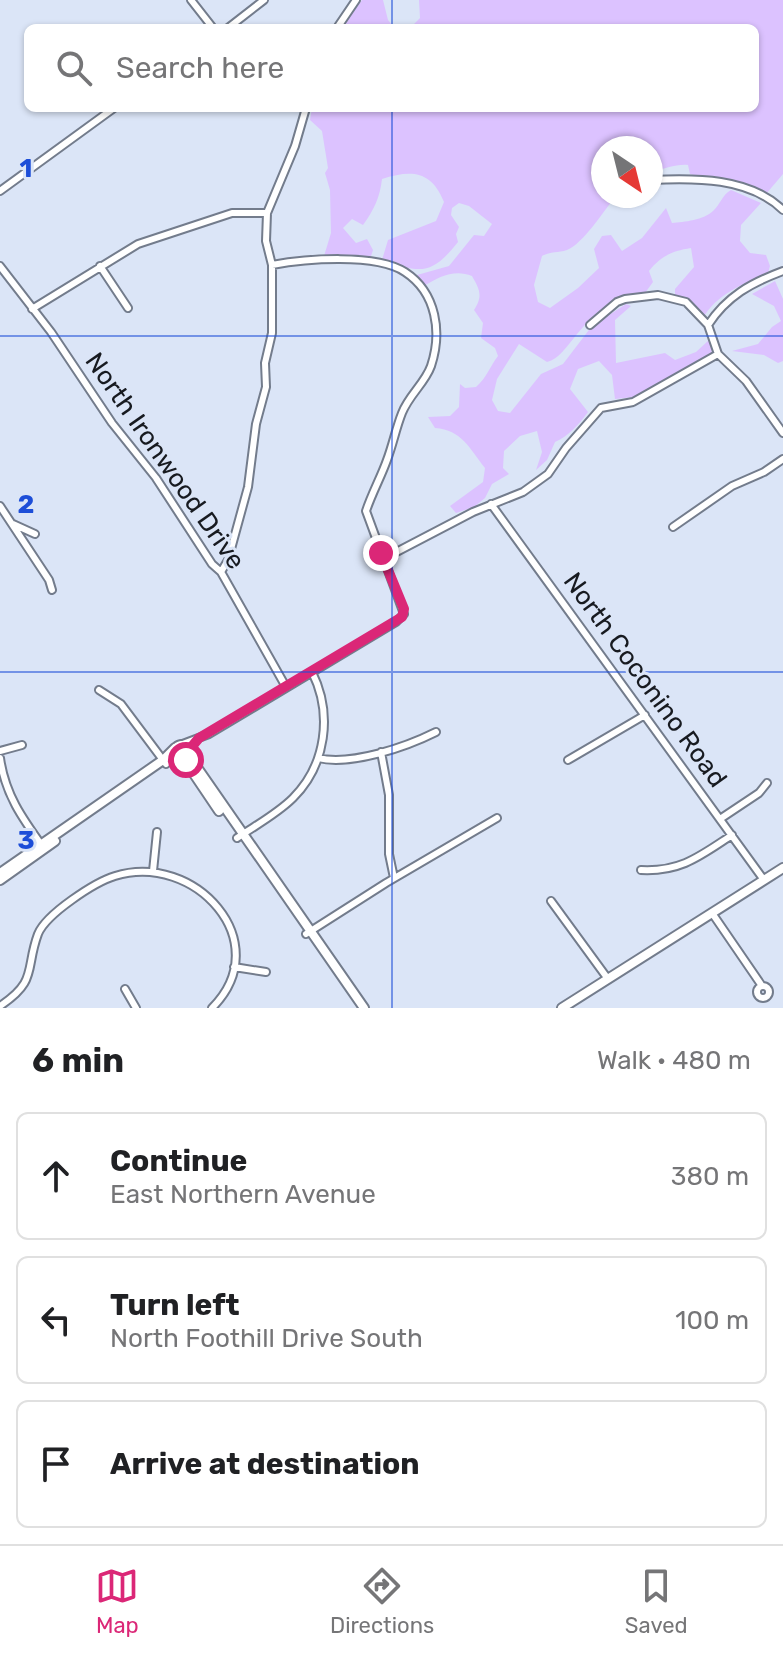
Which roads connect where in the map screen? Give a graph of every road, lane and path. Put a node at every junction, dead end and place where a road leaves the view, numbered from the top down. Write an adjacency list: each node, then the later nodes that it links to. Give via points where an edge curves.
1 (191, 0): 4 (street)
2 (264, 0): 5 (street)
3 (356, 0): 6 (street)
4 (210, 24)
5 (233, 24)
6 (340, 24)
7 (102, 112): 10 (street)
8 (305, 112): 12 (street)
9 (663, 180): 11 (street, via 737,186 767,197)
10 (0, 191)
11 (783, 210)
12 (267, 213): 13 (street); 15 (street, via 232,213 178,230 138,244)
13 (272, 265): 29 (street, via 339,259 404,271 434,309 437,338 431,367 403,411 366,511); 30 (street, via 272,333 264,397 248,487)
14 (0, 266): 18 (street, North Ironwood Drive)
15 (100, 266): 17 (street); 18 (street)
16 (783, 271): 20 (street, via 734,294)
17 (128, 308)
18 (32, 309): 30 (street, North Ironwood Drive)
19 (590, 325): 20 (street, via 617,302 658,295 686,302)
20 (708, 325): 21 (street)
21 (718, 354): 22 (street, via 737,370); 24 (street, via 633,402 601,408 548,474 523,492)
22 (783, 433)
23 (783, 459): 27 (street)
24 (491, 504): 29 (street); 35 (street, North Coconino Road)
25 (0, 506): 26 (street)
26 (13, 524): 28 (street); 31 (street)
27 (673, 527)
28 (35, 534)
29 (383, 559): 32 (street, via 404,609 402,617)
30 (221, 572): 33 (street, North Ironwood Drive)
31 (52, 590)
32 (312, 672): 33 (street); 42 (street, via 325,720)
33 (286, 687): 40 (street)
34 (99, 690): 44 (street, via 121,704)
35 (645, 715): 43 (street); 47 (street, North Coconino Road)
36 (436, 732): 39 (street)
37 (22, 745): 38 (street)
38 (0, 751)
39 (381, 752): 42 (street); 56 (street)
40 (182, 753): 44 (street); 50 (street)
41 (0, 758): 51 (street, via 14,804)
42 (318, 758): 50 (street, via 294,797)
43 (568, 760)
44 (165, 762): 51 (street)
45 (767, 783): 47 (street)
46 (497, 818): 56 (street)
47 (720, 819): 49 (street, North Coconino Road)
48 (157, 832): 54 (street)
49 (732, 835): 53 (street, via 681,866); 58 (street, North Coconino Road)
50 (240, 836): 61 (street)
51 (43, 847): 55 (street); 57 (street)
52 (783, 868): 58 (street)
53 (641, 870)
54 (153, 871): 62 (street, via 188,881 216,905 231,933); 67 (street, via 111,877 54,915 38,934 24,986)
55 (0, 873)
56 (394, 878): 61 (street)
57 (0, 880)
58 (764, 880): 60 (street)
59 (551, 901): 64 (street)
60 (712, 913): 64 (street); 65 (street)
61 (308, 933): 70 (street); 71 (street)
62 (234, 967): 63 (street); 69 (street)
63 (266, 972)
64 (608, 979): 72 (street)
65 (762, 986)
66 (125, 989): 68 (street)
67 (0, 1006)
68 (136, 1008)
69 (212, 1008)
70 (357, 1008)
71 (364, 1008)
72 (562, 1008)

